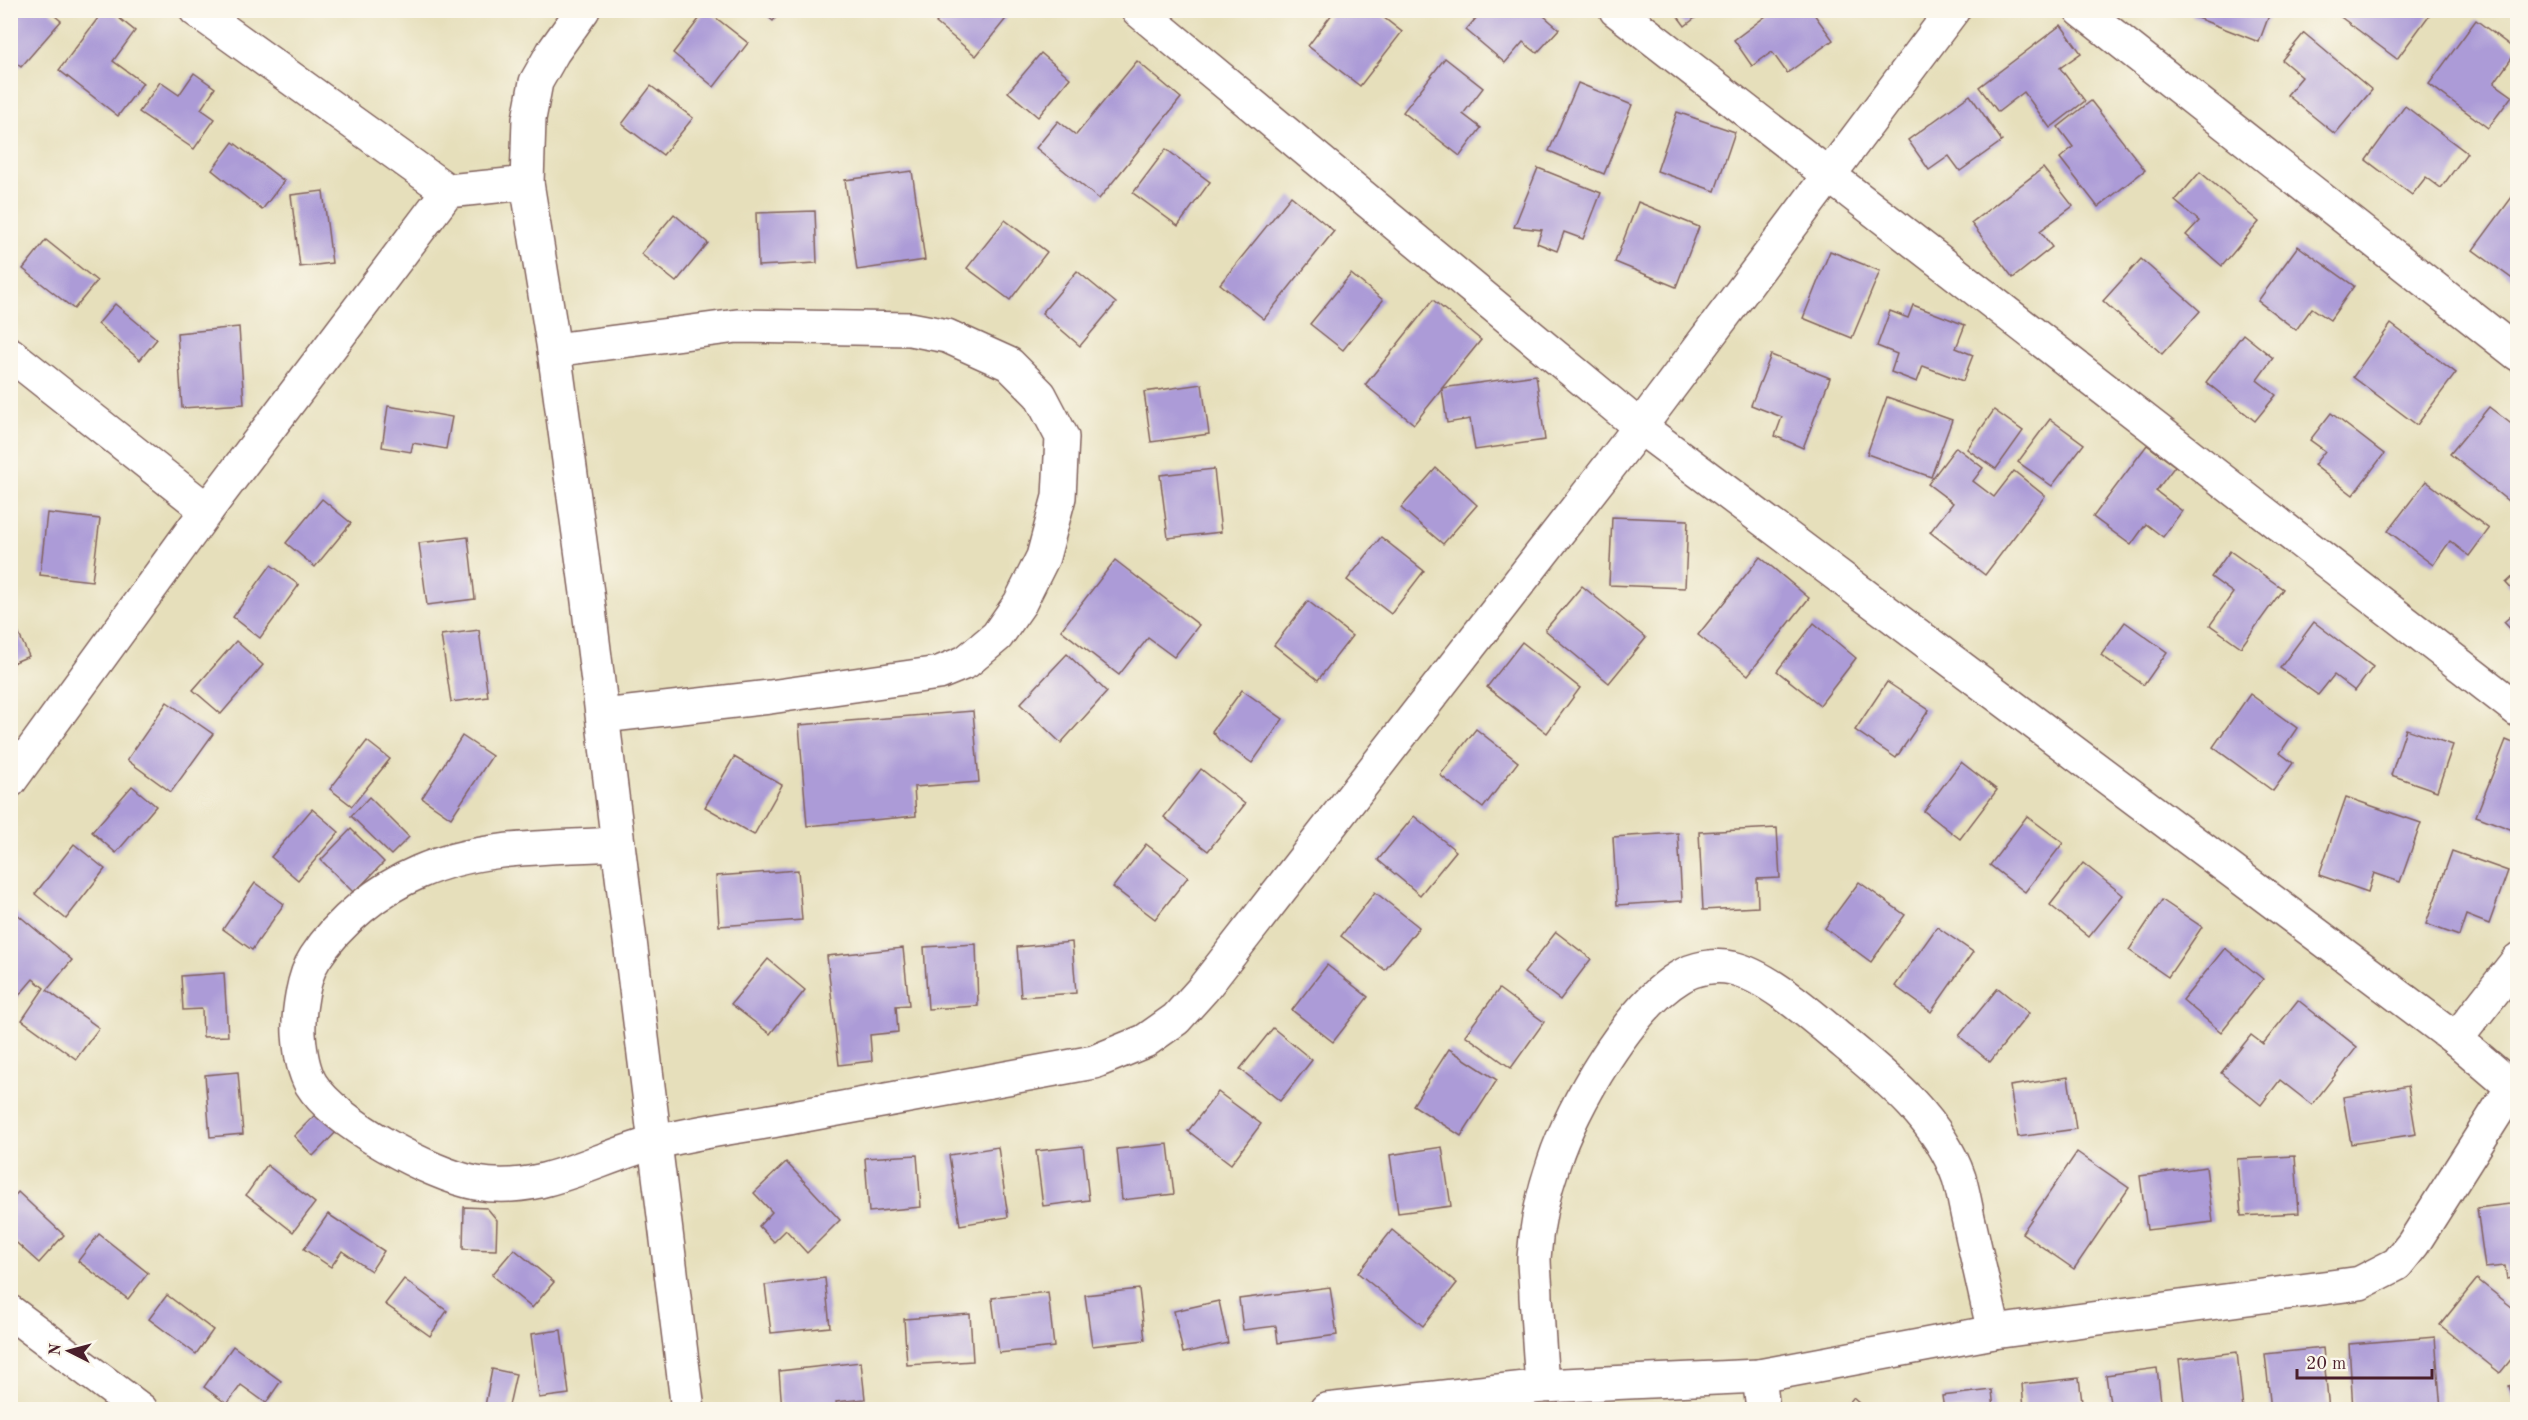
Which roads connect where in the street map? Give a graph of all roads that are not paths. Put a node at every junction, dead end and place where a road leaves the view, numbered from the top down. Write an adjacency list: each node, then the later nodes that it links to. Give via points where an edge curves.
1 (196, 10): 9 (street)
2 (1138, 10): 13 (street)
3 (1616, 10): 7 (street)
4 (1953, 10): 7 (street)
5 (2081, 10): 12 (street)
6 (572, 14): 8 (street, via 536,82 529,119)
7 (1830, 178): 13 (street); 15 (street)
8 (527, 183): 9 (street); 10 (street)
9 (448, 191): 14 (street)
10 (554, 350): 16 (street); 16 (street, via 737,326 910,329 947,336 1009,364 1040,395 1062,437 1059,497 1043,557 1020,603 997,636 966,662 939,673)
11 (10, 354): 14 (street)
12 (2517, 354)
13 (1640, 427): 20 (street); 22 (street, via 1176,1019 1145,1041 1094,1062)
14 (207, 510): 17 (street)
15 (2517, 710)
16 (603, 716): 18 (street)
17 (10, 781)
18 (618, 844): 22 (street); 22 (street, via 478,854 419,872 379,894 345,922 313,960 298,1013 300,1050 310,1083 331,1106 409,1158 476,1183 514,1186 550,1180)
19 (2517, 960): 20 (street)
20 (2456, 1039): 21 (street)
21 (2515, 1090): 24 (street, via 2397,1264 2360,1283)
22 (657, 1142): 28 (street)
23 (10, 1312): 27 (street)
24 (1994, 1332): 25 (street); 26 (street, via 1959,1178 1936,1132 1879,1071 1813,1017 1755,976 1714,967 1681,976 1645,1006 1607,1058 1576,1111 1554,1160 1534,1258)
25 (1759, 1376): 26 (street); 30 (street)
26 (1542, 1386): 29 (street)
27 (141, 1410)
28 (688, 1410)
29 (1326, 1410)
30 (1764, 1410)

